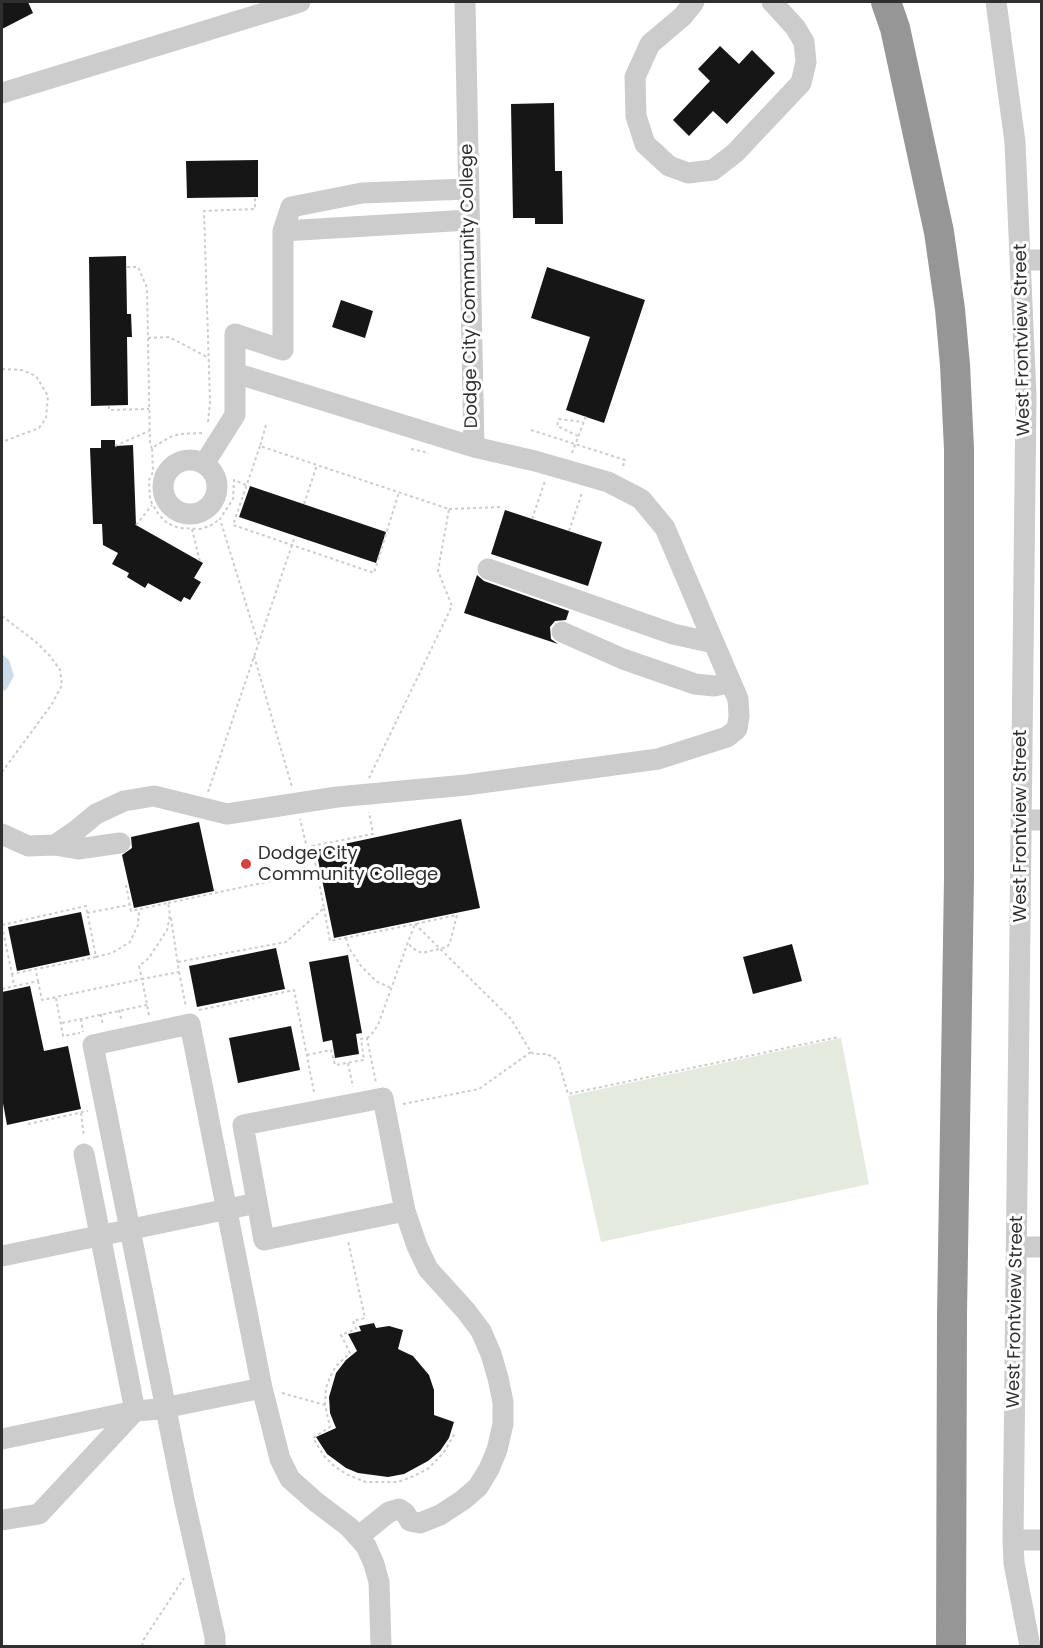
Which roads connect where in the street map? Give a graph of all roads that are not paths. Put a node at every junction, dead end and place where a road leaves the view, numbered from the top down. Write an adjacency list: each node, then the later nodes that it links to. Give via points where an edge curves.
1 (300, 2): 7 (street)
2 (465, 2): 8 (street, Dodge City Community College)
3 (694, 2): 4 (street, via 650,44 635,77 636,116 645,144 669,166 688,173 713,170 735,153 801,82 806,62 804,42)
4 (772, 2)
5 (886, 2): 46 (highway, via 896,28 939,232 956,365 959,878)
6 (996, 3): 11 (street, West Frontview Street)
7 (2, 93)
8 (468, 189): 9 (street, Dodge City Community College); 10 (street, via 362,193 291,207)
9 (469, 220): 10 (street); 14 (street, Dodge City Community College)
10 (283, 231): 12 (street, via 283,350 235,334)
11 (1031, 260): 13 (street, West Frontview Street)
12 (235, 373): 14 (street); 15 (street, via 235,415)
13 (1034, 395): 17 (street, West Frontview Street)
14 (474, 447): 19 (street, Dodge City Community College, via 617,486 641,499 666,528)
15 (204, 464)
16 (488, 570): 19 (street, via 673,634)
17 (1032, 600): 22 (street, West Frontview Street)
18 (562, 632): 20 (street, via 695,684)
19 (714, 643): 20 (street, Dodge City Community College)
20 (731, 683): 26 (street, Dodge City Community College, via 738,699 736,729 727,737 658,759 227,814 154,795 124,801 96,814)
21 (1041, 740): 22 (street)
22 (1022, 749): 23 (street, West Frontview Street)
23 (1031, 820): 33 (street, West Frontview Street)
24 (2, 834): 26 (street, via 28,846)
25 (120, 843): 26 (street, via 78,849)
26 (55, 845)
27 (84, 1154): 32 (street)
28 (257, 1203): 29 (street); 30 (street, via 264,1240); 30 (street, via 243,1125 356,1103 382,1103)
29 (226, 1209): 31 (street); 31 (street, via 190,1024 93,1045); 36 (street)
30 (405, 1211): 41 (street, via 428,1269 481,1331 498,1378 503,1424 489,1469 478,1487 463,1500 420,1523 410,1521 399,1509 389,1512)
31 (130, 1229): 32 (street); 37 (street)
32 (100, 1235): 35 (street); 38 (street)
33 (1017, 1247): 34 (street); 42 (street, West Frontview Street)
34 (1041, 1247)
35 (2, 1256)
36 (268, 1390): 37 (street); 41 (street, via 280,1459 290,1479)
37 (166, 1408): 38 (street); 44 (street)
38 (135, 1411): 39 (street); 40 (street, via 39,1514)
39 (2, 1439)
40 (2, 1520)
41 (358, 1537): 45 (street, via 366,1546 379,1582)
42 (1013, 1540): 43 (street); 47 (street, West Frontview Street)
43 (1041, 1540)
44 (215, 1647)
45 (381, 1647)
46 (951, 1647)
47 (1030, 1647)

